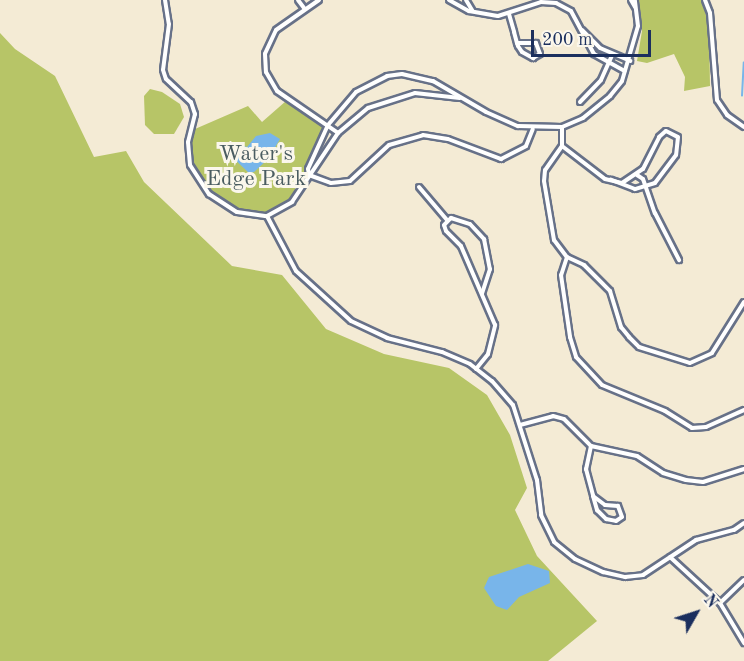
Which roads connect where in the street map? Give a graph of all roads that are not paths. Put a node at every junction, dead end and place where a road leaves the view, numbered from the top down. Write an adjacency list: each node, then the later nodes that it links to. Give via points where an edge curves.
1 (165, 0): 30 (street, via 169,24 163,70 166,79 191,102 195,124 187,153 199,181 209,194 237,212)
2 (298, 0): 8 (street)
3 (319, 0): 8 (street)
4 (449, 0): 9 (street)
5 (466, 0): 9 (street)
6 (633, 0): 14 (street, via 638,26)
7 (705, 0): 21 (street, via 710,14 717,100 727,115)
8 (304, 8): 19 (street, via 276,30 265,54 266,72 277,91)
9 (473, 11): 10 (street)
10 (509, 14): 11 (street, via 541,2 556,3 571,11); 12 (street)
11 (581, 29): 13 (street); 15 (street, via 588,47)
12 (517, 43): 12 (street, via 528,57 540,54 536,43)
13 (612, 55): 14 (street); 15 (street)
14 (630, 61): 16 (street)
15 (609, 64): 16 (street); 18 (street, via 601,80)
16 (625, 71): 20 (street, via 622,81 598,108)
17 (460, 98): 19 (street, via 422,77 387,76 356,92); 22 (street, via 500,120); 23 (street, via 425,92 397,96 368,108)
18 (580, 102)
19 (328, 125): 23 (street); 25 (street, via 308,168)
20 (562, 127): 22 (street); 24 (street)
21 (744, 127)
22 (533, 129): 25 (street, via 526,146 501,159 448,139 411,136 389,145 350,181 331,183)
23 (338, 133): 25 (street)
24 (562, 146): 27 (street, via 585,166); 32 (street, via 549,163 544,181 554,240)
25 (309, 175): 30 (street, via 292,202)
26 (637, 175): 27 (street, via 622,183); 29 (street); 29 (street, via 659,136 666,131 678,137 676,155 664,176)
27 (611, 180): 29 (street, via 635,189)
28 (420, 187): 31 (street)
29 (645, 188): 33 (street)
30 (267, 216): 36 (street, via 296,271 351,321 387,338 442,352)
31 (447, 220): 34 (street, via 446,231 461,246); 34 (street, via 461,219 484,239 490,269)
32 (567, 257): 35 (street, via 584,266 610,291 621,327 639,346 690,363 712,353); 37 (street, via 561,275 570,337 576,357 602,385 665,411 692,428 706,427)
33 (679, 260)
34 (482, 294): 36 (street, via 495,325 488,354)
35 (744, 302)
36 (476, 369): 38 (street, via 513,405)
37 (744, 410)
38 (520, 425): 39 (street, via 553,416 564,419); 43 (street, via 537,480 542,515 554,542 575,560 625,577 643,575)
39 (591, 446): 40 (street, via 637,456 663,473 686,480 703,482); 41 (street, via 586,458)
40 (744, 469)
41 (593, 496): 41 (street, via 597,510 606,519 622,518 618,506 605,505)
42 (744, 523): 43 (street, via 734,530 696,540)
43 (670, 557): 45 (street)
44 (744, 580): 45 (street)
45 (720, 603): 46 (street)
46 (744, 643)

